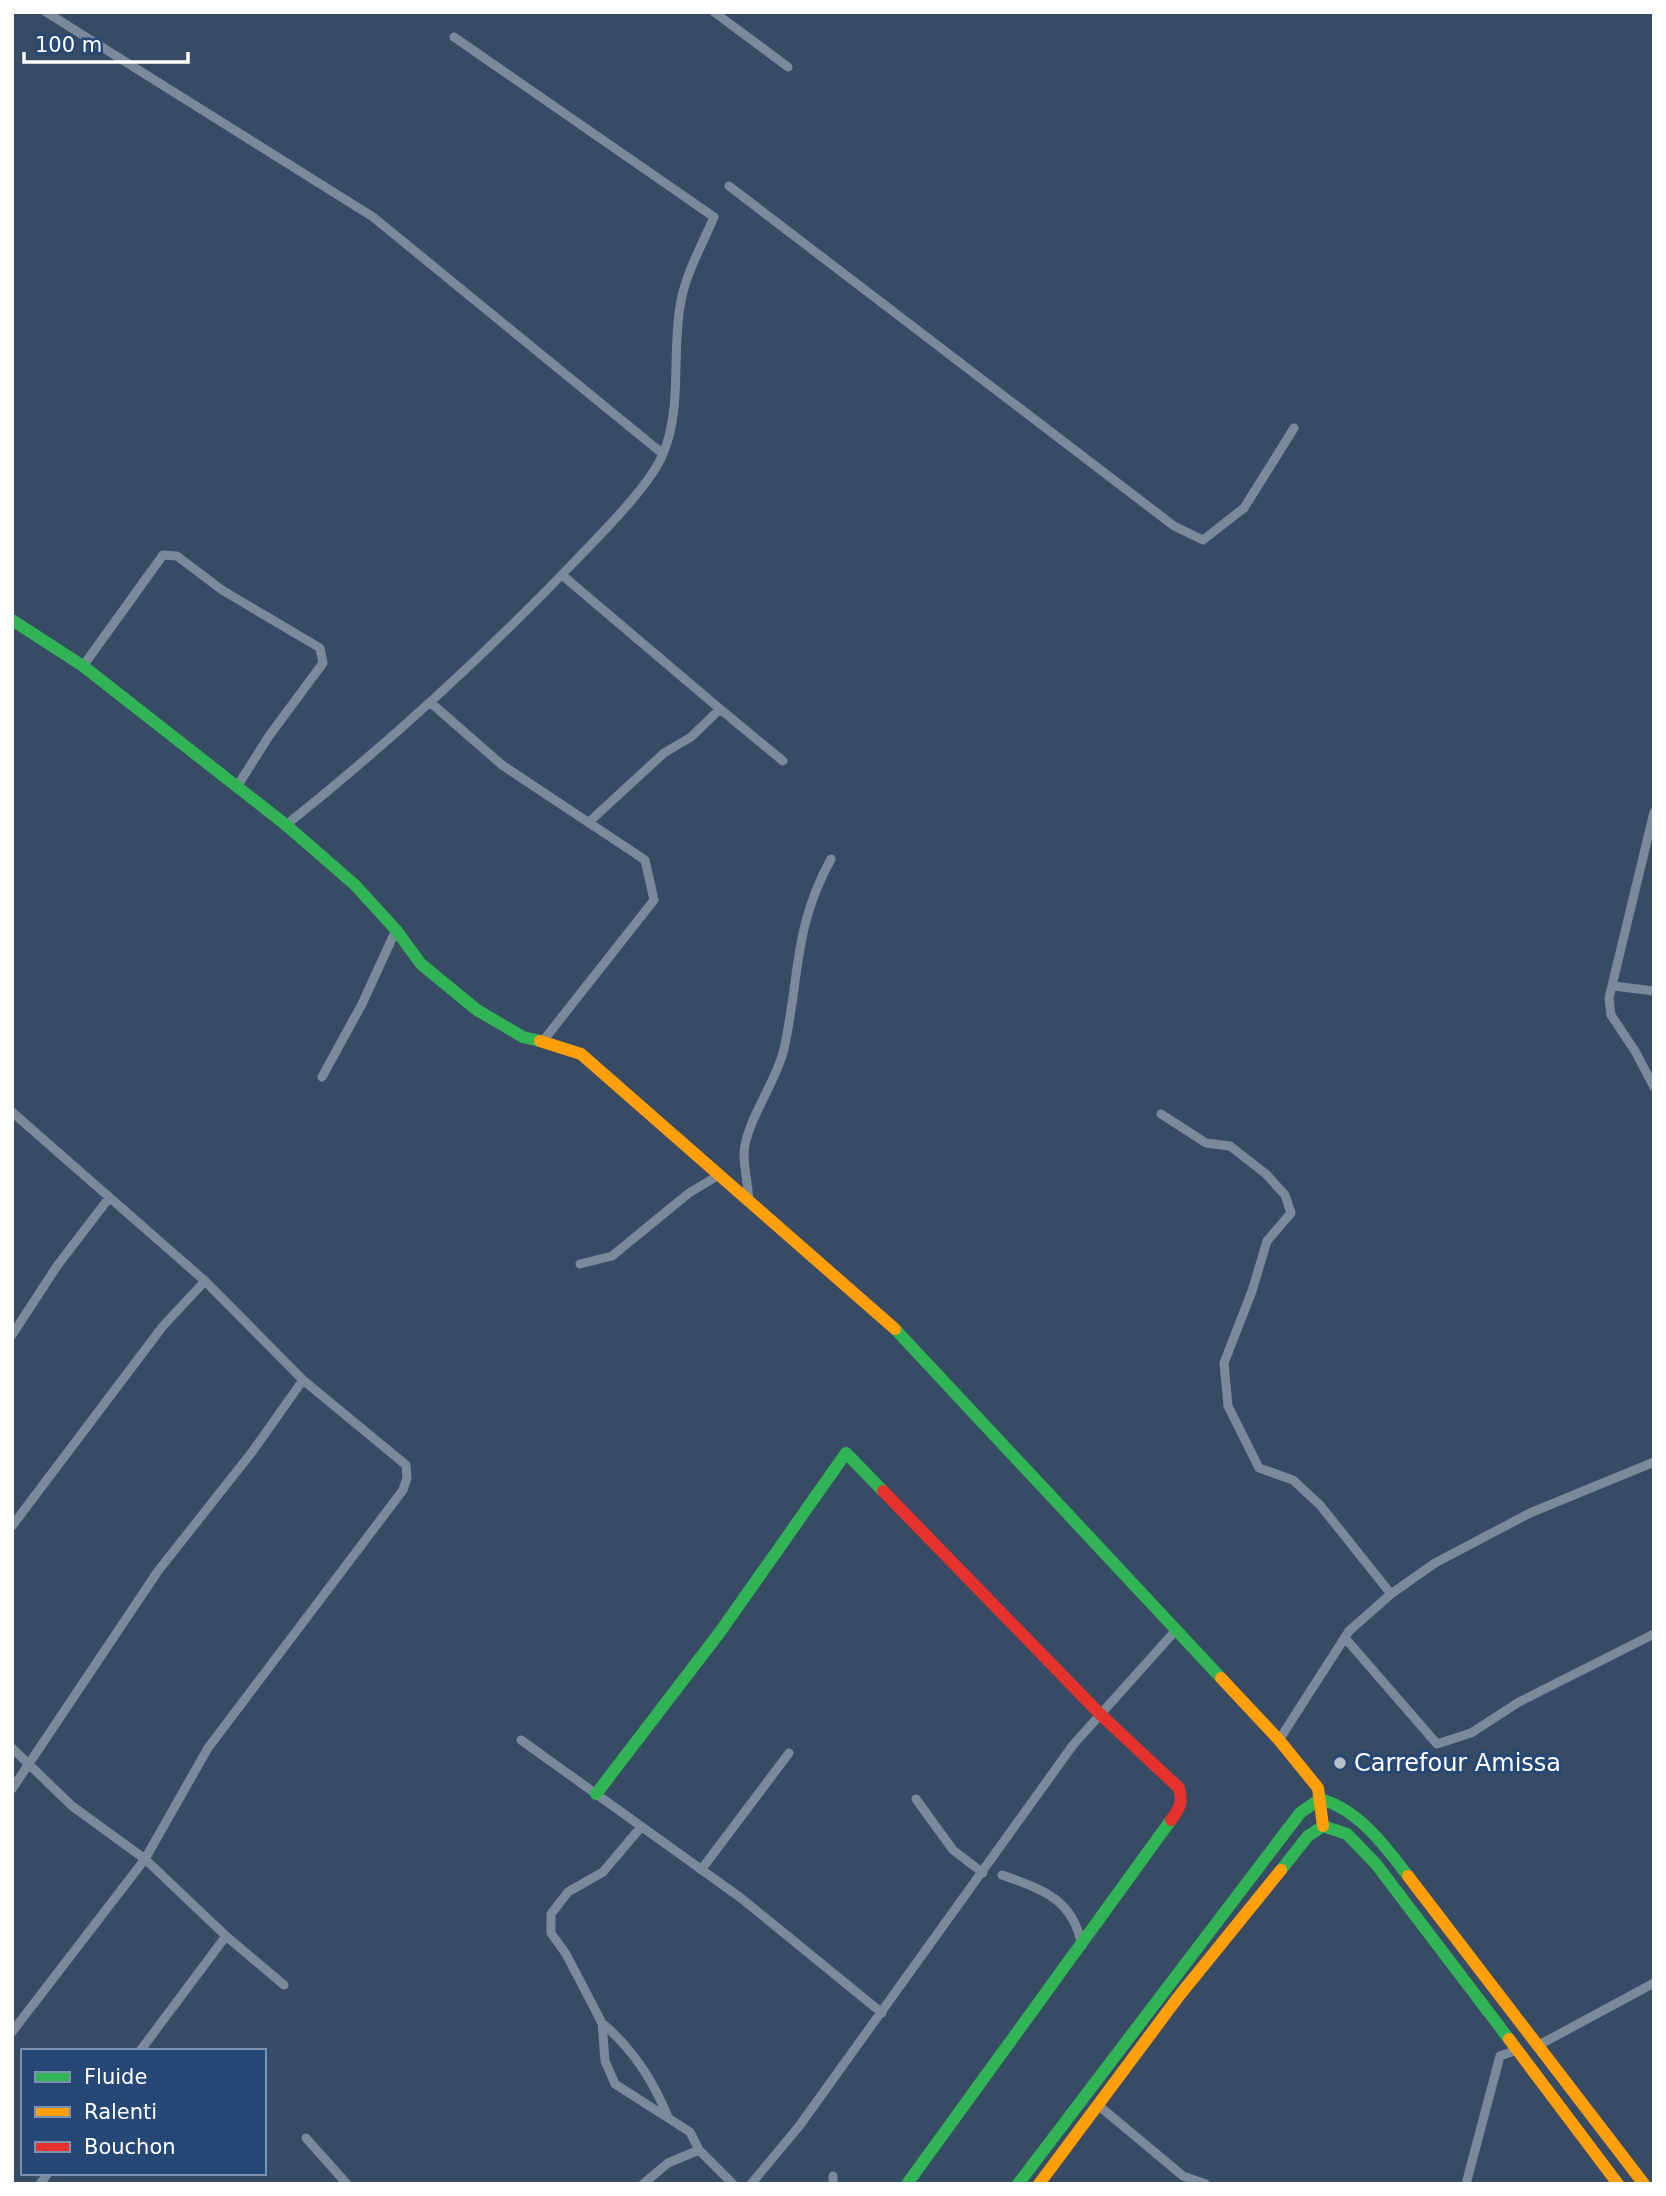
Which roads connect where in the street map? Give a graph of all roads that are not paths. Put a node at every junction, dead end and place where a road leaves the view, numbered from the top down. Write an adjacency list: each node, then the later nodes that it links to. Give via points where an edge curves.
1 (46, 12): 7 (street, via 373,217)
2 (714, 12): 4 (street)
3 (454, 37): 7 (street, via 714,217 681,299 672,417)
4 (788, 67)
5 (729, 186): 6 (street, via 1174,526 1203,540 1244,508)
6 (1294, 428)
7 (663, 454): 8 (street, via 622,513)
8 (562, 575): 11 (street); 12 (street)
9 (12, 620): 10 (street)
10 (83, 666): 14 (street); 14 (street, via 163,555 177,556 222,590 320,648 323,663)
11 (431, 703): 16 (street, via 502,765); 17 (street)
12 (720, 709): 13 (street); 16 (street)
13 (783, 761)
14 (239, 785): 17 (street)
15 (1654, 812): 20 (street)
16 (589, 822): 22 (street, via 645,860 654,900)
17 (286, 825): 19 (street, via 355,885)
18 (831, 859): 29 (street, via 815,889 800,937 784,1048 744,1153)
19 (396, 930): 22 (street, via 421,964 477,1010 523,1037); 23 (street)
20 (1613, 986): 21 (street); 24 (street, via 1611,1015)
21 (1654, 991)
22 (543, 1041): 27 (street, via 581,1054)
23 (322, 1077)
24 (1654, 1087)
25 (1161, 1114): 36 (street, via 1206,1143 1230,1146 1285,1195 1291,1213 1267,1241 1224,1363 1228,1406 1259,1468 1293,1479)
26 (13, 1116): 28 (street)
27 (719, 1175): 29 (street); 30 (street, via 689,1193 612,1256)
28 (109, 1198): 31 (street); 32 (street)
29 (750, 1201): 37 (street, via 893,1327)
30 (580, 1264)
31 (205, 1281): 33 (street); 35 (street, via 163,1326)
32 (12, 1335)
33 (303, 1380): 45 (street, via 158,1571); 52 (street, via 406,1465 407,1478 403,1490 208,1748)
34 (1654, 1462): 36 (street, via 1530,1513 1435,1563)
35 (12, 1526)
36 (1391, 1594): 39 (street)
37 (1177, 1630): 40 (street); 42 (street)
38 (1654, 1634): 39 (street, via 1519,1702 1471,1733 1437,1744)
39 (1345, 1638): 42 (street)
40 (1100, 1714): 47 (street, via 846,1453 720,1632); 54 (street); 57 (street, via 1179,1788 1182,1798 1180,1808)
41 (521, 1740): 47 (street)
42 (1279, 1740): 49 (street, via 1318,1788)
43 (12, 1748): 45 (street)
44 (789, 1753): 53 (street)
45 (31, 1763): 46 (street); 52 (street, via 72,1806)
46 (12, 1789)
47 (596, 1794): 51 (street)
48 (916, 1799): 54 (street, via 953,1850)
49 (1320, 1799): 50 (street); 63 (street, via 1335,1801 1389,1851); 76 (street, via 1300,1813)
50 (1323, 1826): 65 (street, via 1347,1834 1376,1864); 66 (street, via 1308,1836)
51 (641, 1827): 53 (street); 61 (street, via 603,1872 568,1892 551,1914 551,1933)
52 (145, 1859): 56 (street); 62 (street)
53 (701, 1870): 60 (street)
54 (983, 1873): 60 (street)
55 (1002, 1875): 57 (street, via 1041,1889 1070,1911)
56 (226, 1936): 59 (street); 64 (street)
57 (1082, 1946): 75 (street)
58 (1654, 1983): 63 (street)
59 (284, 1985)
60 (881, 2013): 74 (street)
61 (602, 2023): 67 (street, via 644,2069); 67 (street, via 604,2061 615,2084)
62 (12, 2032)
63 (1539, 2045): 81 (street)
64 (141, 2049)
65 (1517, 2050): 79 (street, via 1500,2056); 80 (street)
66 (1098, 2105): 70 (street); 77 (street)
67 (668, 2117): 69 (street, via 690,2132)
68 (306, 2138): 71 (street)
69 (699, 2150): 72 (street, via 668,2163); 73 (street)
70 (1183, 2180): 78 (street)
71 (347, 2184)
72 (643, 2184)
73 (733, 2184)
74 (751, 2184)
75 (907, 2184)
76 (1018, 2184)
77 (1039, 2184)
78 (1206, 2184)
79 (1466, 2184)
80 (1618, 2184)
81 (1644, 2184)

